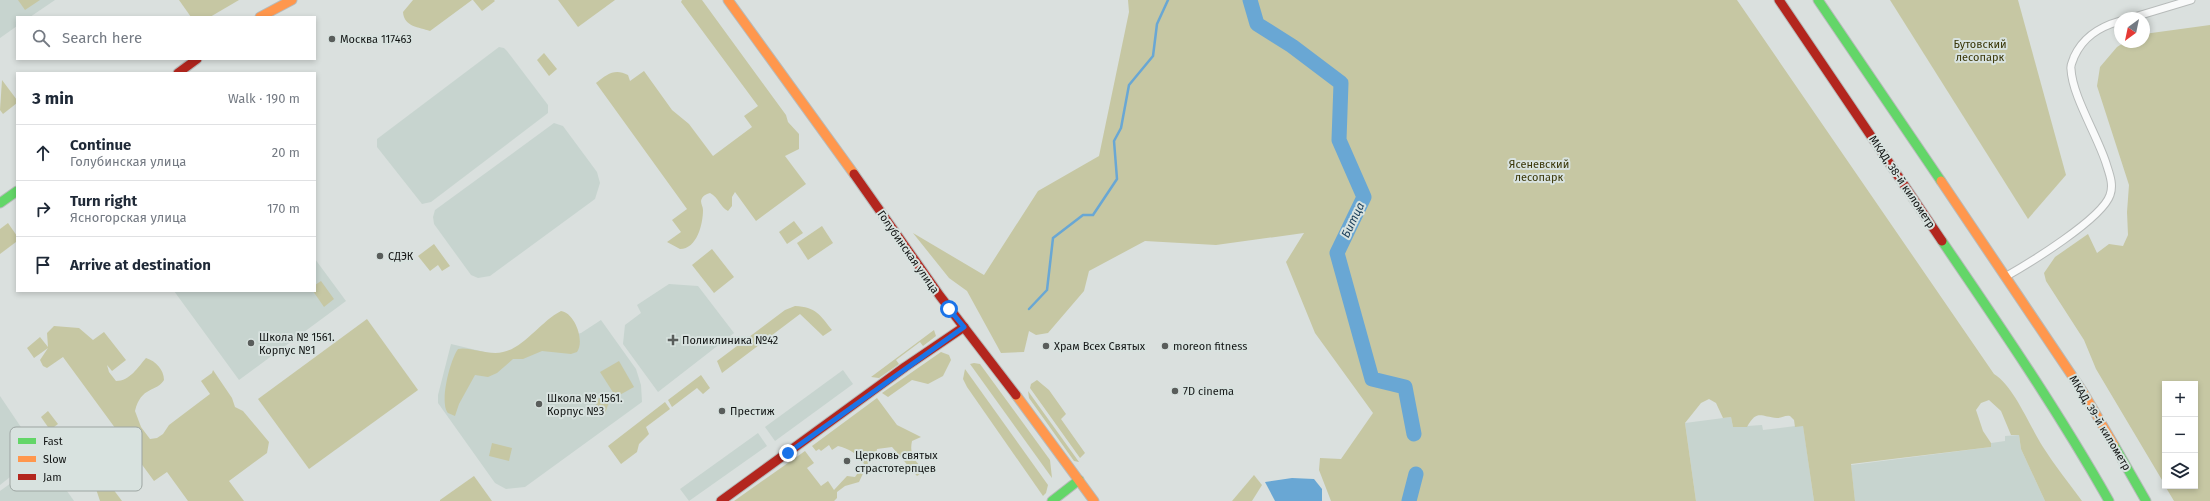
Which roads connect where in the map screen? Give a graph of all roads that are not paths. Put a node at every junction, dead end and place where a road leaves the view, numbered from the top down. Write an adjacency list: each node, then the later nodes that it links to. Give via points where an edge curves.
1 (292, 0): 7 (main road)
2 (728, 0): 14 (main road, Голубинская улица)
3 (1779, 0): 19 (main road, МКАД, 38-й километр, via 2025,364)
4 (1818, 0): 13 (main road)
5 (2192, 0): 6 (street)
6 (2150, 12)
7 (262, 16)
8 (2114, 23): 13 (street, via 2093,32 2079,47 2070,67 2073,85 2098,139 2111,179 2110,195 2090,218 2038,259)
9 (197, 60): 10 (main road)
10 (179, 72)
11 (16, 192): 12 (main road)
12 (0, 203)
13 (2005, 277): 20 (main road, МКАД, 39-й километр, via 2109,435)
14 (964, 327): 15 (main road, Голубинская улица); 16 (main road)
15 (1079, 480): 17 (main road); 18 (main road, Голубинская улица)
16 (721, 501)
17 (1052, 501)
18 (1094, 501)
19 (2109, 501)
20 (2146, 501)

